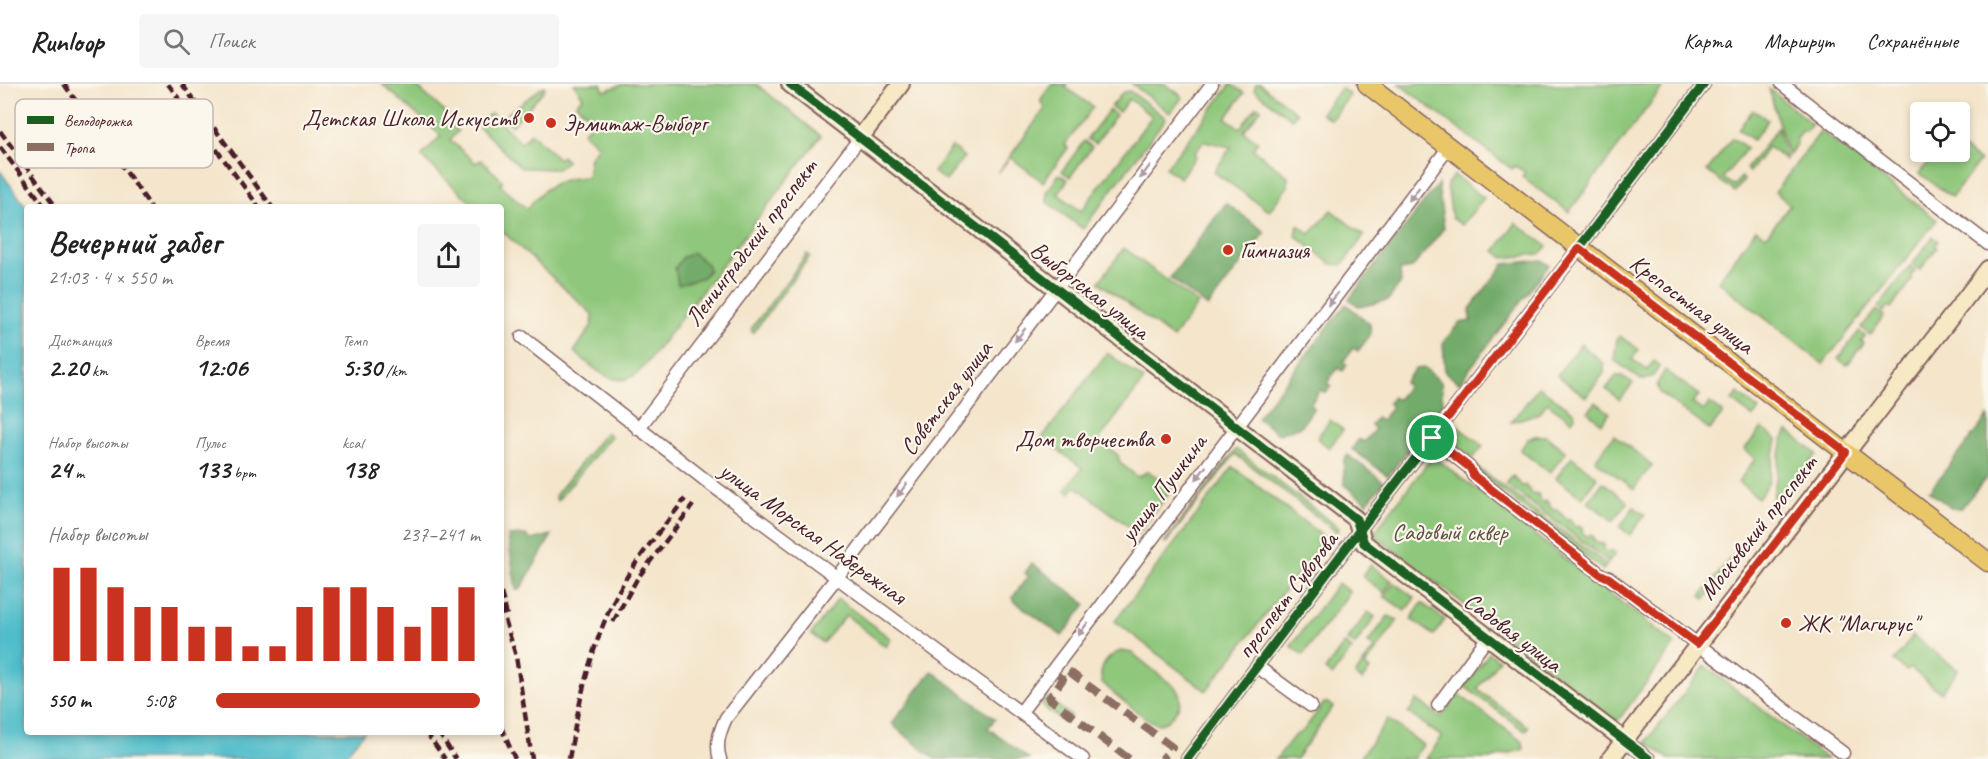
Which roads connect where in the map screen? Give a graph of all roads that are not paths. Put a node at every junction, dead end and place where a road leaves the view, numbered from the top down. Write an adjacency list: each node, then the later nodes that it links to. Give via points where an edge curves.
1 (790, 84): 7 (street, Выборгская улица)
2 (901, 84): 7 (street, Ленинградский проспект)
3 (1212, 84): 12 (street, Советская улица, one-way to 12)
4 (1367, 84): 8 (main road, Крепостная улица)
5 (1704, 84): 10 (street, проспект Суворова)
6 (1782, 84): 9 (street)
7 (860, 138): 12 (street, Выборгская улица); 15 (street, Ленинградский проспект)
8 (1449, 147): 10 (main road, Крепостная улица); 14 (street, улица Пушкина, one-way to 14)
9 (1988, 244)
10 (1579, 248): 16 (street, проспект Суворова); 17 (main road, Крепостная улица)
11 (1988, 269): 17 (street, Московский проспект)
12 (1056, 288): 14 (street, Выборгская улица); 20 (street, Советская улица, one-way to 20)
13 (522, 337): 15 (street, улица Морская Набережная)
14 (1236, 427): 18 (street, Выборгская улица, via 1356,519); 26 (street, улица Пушкина, one-way to 26)
15 (638, 429): 20 (street, улица Морская Набережная)
16 (1432, 438): 18 (street, проспект Суворова); 22 (street, via 1600,574)
17 (1846, 452): 19 (main road, Крепостная улица); 22 (street, Московский проспект)
18 (1359, 531): 21 (street, Садовая улица, via 1364,543); 23 (street, проспект Суворова)
19 (1988, 562)
20 (837, 577): 26 (street, улица Морская Набережная); 29 (street, Советская улица, via 726,718 718,739)
21 (1488, 637): 24 (street); 27 (street, Садовая улица)
22 (1697, 644): 27 (street, Московский проспект); 28 (street)
23 (1258, 667): 25 (street); 31 (street, проспект Суворова)
24 (1438, 705)
25 (1311, 706)
26 (1020, 712): 30 (street, улица Морская Набережная)
27 (1624, 740): 32 (street, Московский проспект); 33 (street, Садовая улица)
28 (1843, 753)
29 (720, 759)
30 (1083, 759)
31 (1187, 759)
32 (1610, 759)
33 (1649, 759)

